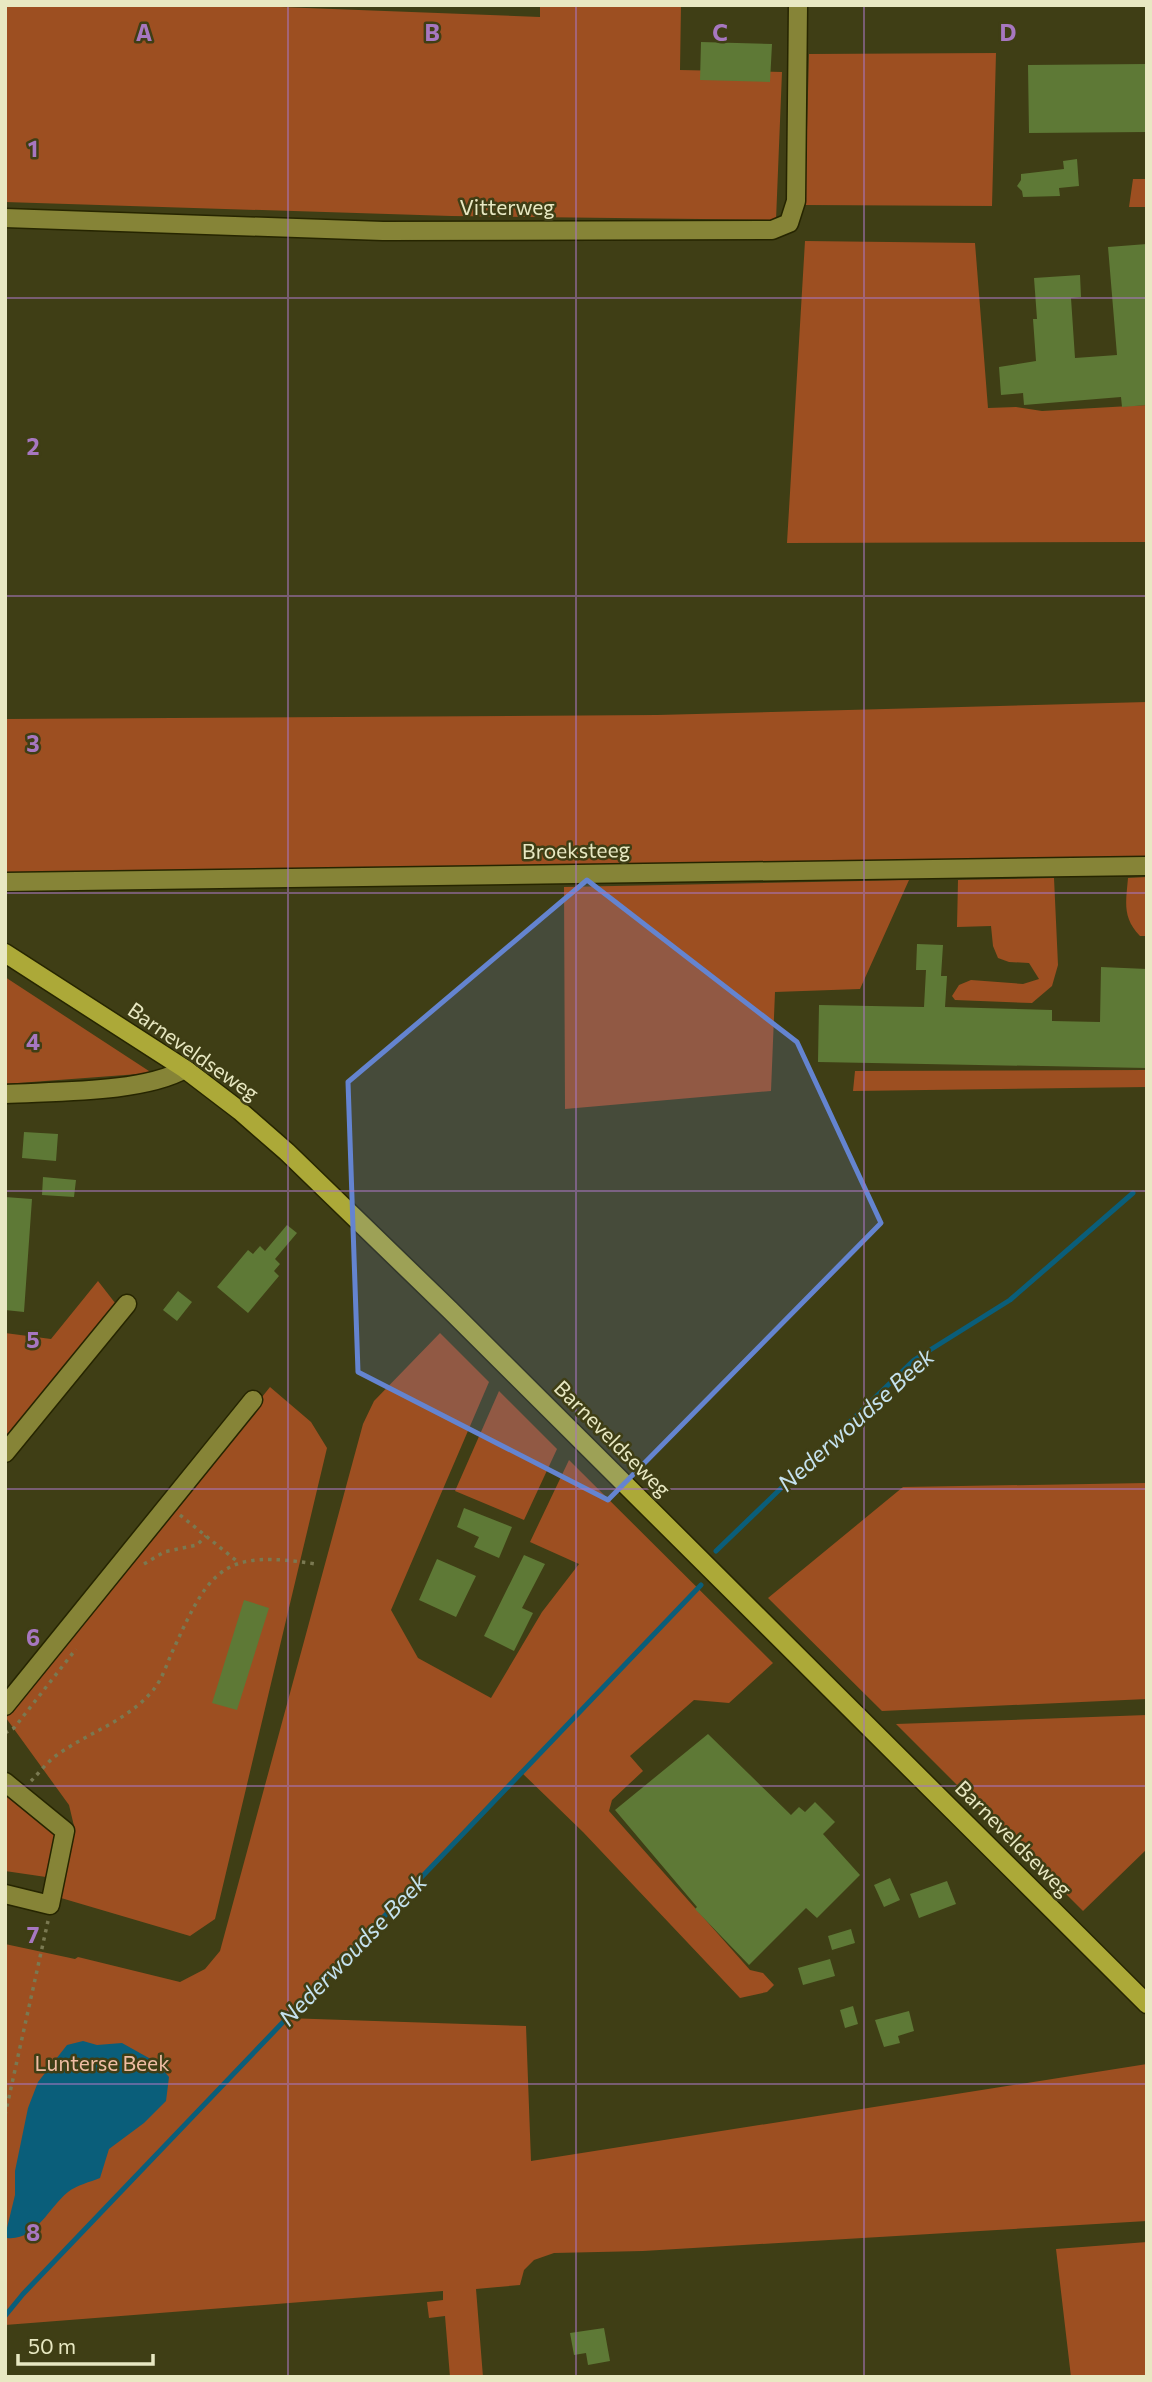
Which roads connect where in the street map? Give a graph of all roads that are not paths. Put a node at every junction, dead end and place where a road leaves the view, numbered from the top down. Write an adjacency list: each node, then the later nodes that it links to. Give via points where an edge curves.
1 (798, 5): 2 (street, Vitterweg, via 796,201 789,223 772,230 383,231)
2 (5, 218)
3 (1147, 866): 4 (street, Broeksteeg)
4 (5, 882)
5 (5, 953): 6 (main road, Barneveldseweg)
6 (185, 1069): 7 (street, via 170,1078 128,1086); 14 (main road, Barneveldseweg, via 287,1152 450,1310)
7 (5, 1094)
8 (127, 1304): 10 (street)
9 (253, 1400): 11 (street)
10 (5, 1453)
11 (5, 1706)
12 (12, 1787): 13 (street, via 65,1831 50,1905)
13 (5, 1894)
14 (1147, 2004)

